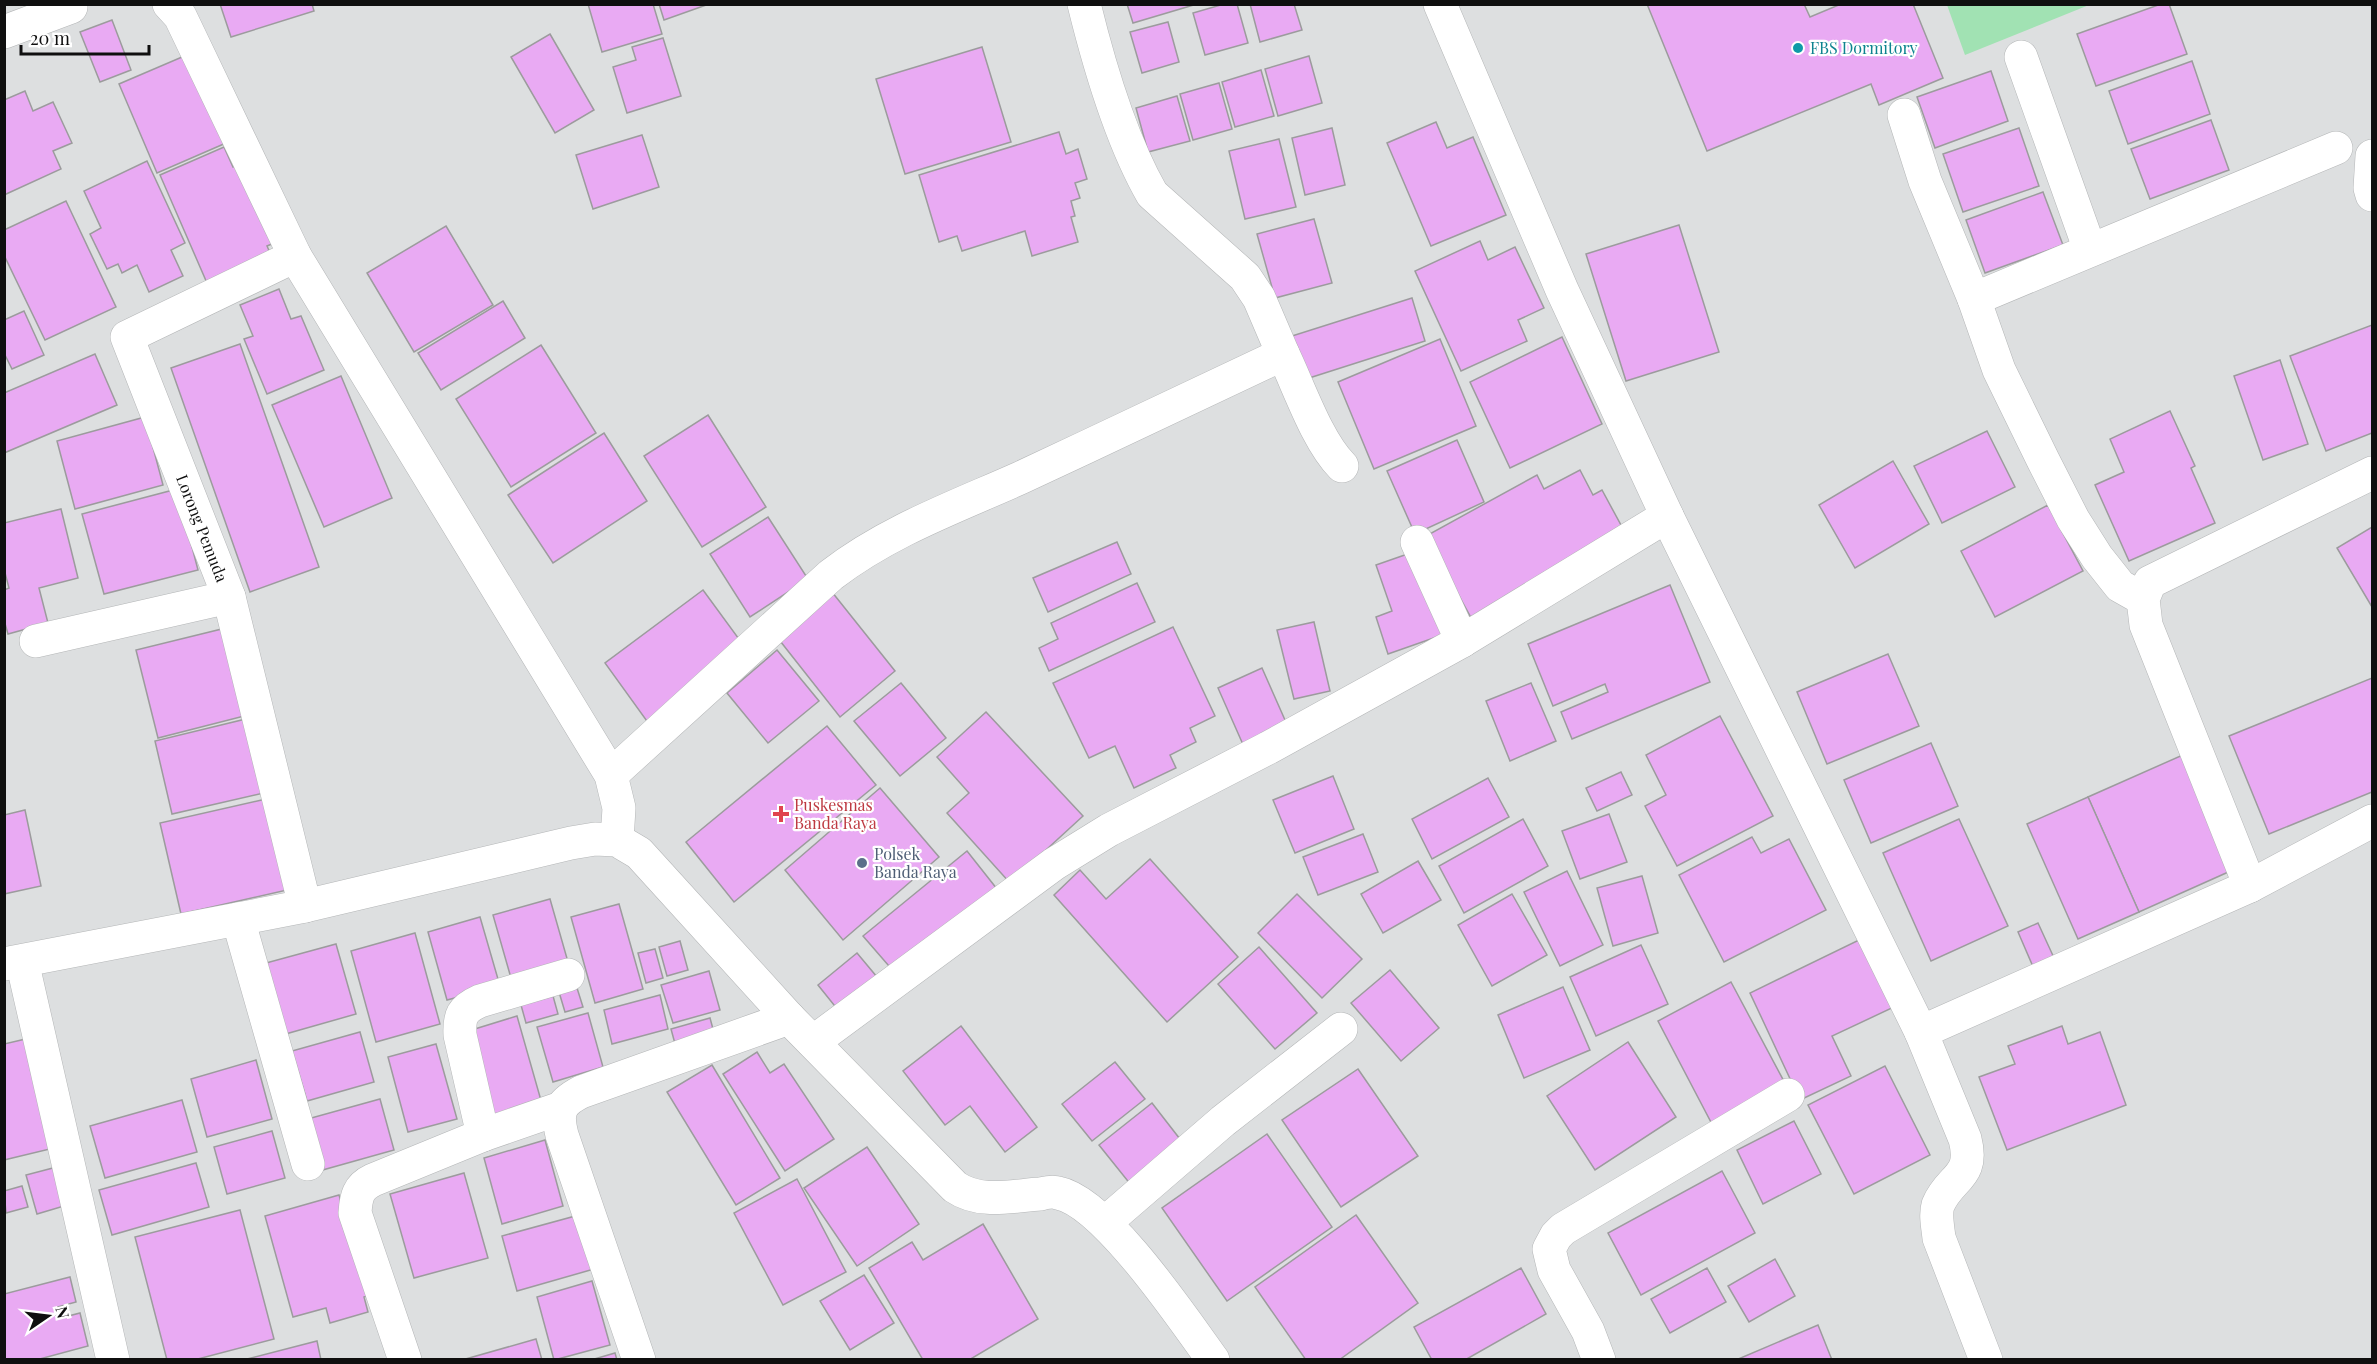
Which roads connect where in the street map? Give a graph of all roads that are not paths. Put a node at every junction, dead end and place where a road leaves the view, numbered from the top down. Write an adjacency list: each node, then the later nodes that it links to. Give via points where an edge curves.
1 (169, 4): 12 (street, via 180,16)
2 (1084, 4): 14 (street, via 1124,131 1144,180 1152,194 1245,277 1259,298)
3 (1440, 4): 17 (street, via 1562,290)
4 (76, 5): 5 (street)
5 (4, 32)
6 (2021, 57): 11 (street)
7 (1904, 115): 13 (street, via 1925,181)
8 (2336, 148): 11 (street)
9 (2373, 156): 10 (street)
10 (2373, 195)
11 (2090, 250): 13 (street)
12 (295, 256): 19 (street, Lorong Pemuda, via 127,337); 23 (street)
13 (1974, 299): 20 (street, via 1999,370 2073,519 2120,586)
14 (1283, 354): 15 (street, via 1323,440); 23 (street, via 889,536 858,554)
15 (1342, 466)
16 (2373, 473): 20 (street, via 2150,582)
17 (1667, 516): 22 (street); 33 (street)
18 (1418, 542): 22 (street)
19 (229, 597): 21 (street); 27 (street, Lorong Pemuda)
20 (2143, 598): 26 (street, via 2146,625)
21 (36, 641)
22 (1462, 641): 34 (street, via 1054,864)
23 (611, 775): 25 (street, via 619,808)
24 (2373, 821): 26 (street)
25 (617, 840): 27 (street, via 571,843); 31 (street, via 639,853)
26 (2250, 886): 33 (street)
27 (305, 906): 28 (street)
28 (238, 919): 29 (street); 38 (street)
29 (13, 962): 40 (street)
30 (568, 975): 37 (street, via 480,1001 461,1013 460,1035)
31 (789, 1018): 34 (street); 36 (street, via 581,1092)
32 (1341, 1029): 39 (street, via 1223,1121)
33 (1921, 1032): 45 (street, via 1968,1153 1967,1164 1938,1206 1939,1238)
34 (813, 1042): 39 (street, via 962,1193 983,1198 1057,1192)
35 (1788, 1095): 44 (street, via 1556,1236 1550,1249 1554,1270)
36 (561, 1108): 37 (street); 42 (street, via 562,1135)
37 (483, 1135): 41 (street, via 363,1184 358,1191 355,1213)
38 (308, 1164)
39 (1106, 1222): 43 (street)
40 (113, 1359)
41 (405, 1359)
42 (639, 1359)
43 (1213, 1359)
44 (1599, 1359)
45 (1986, 1359)

